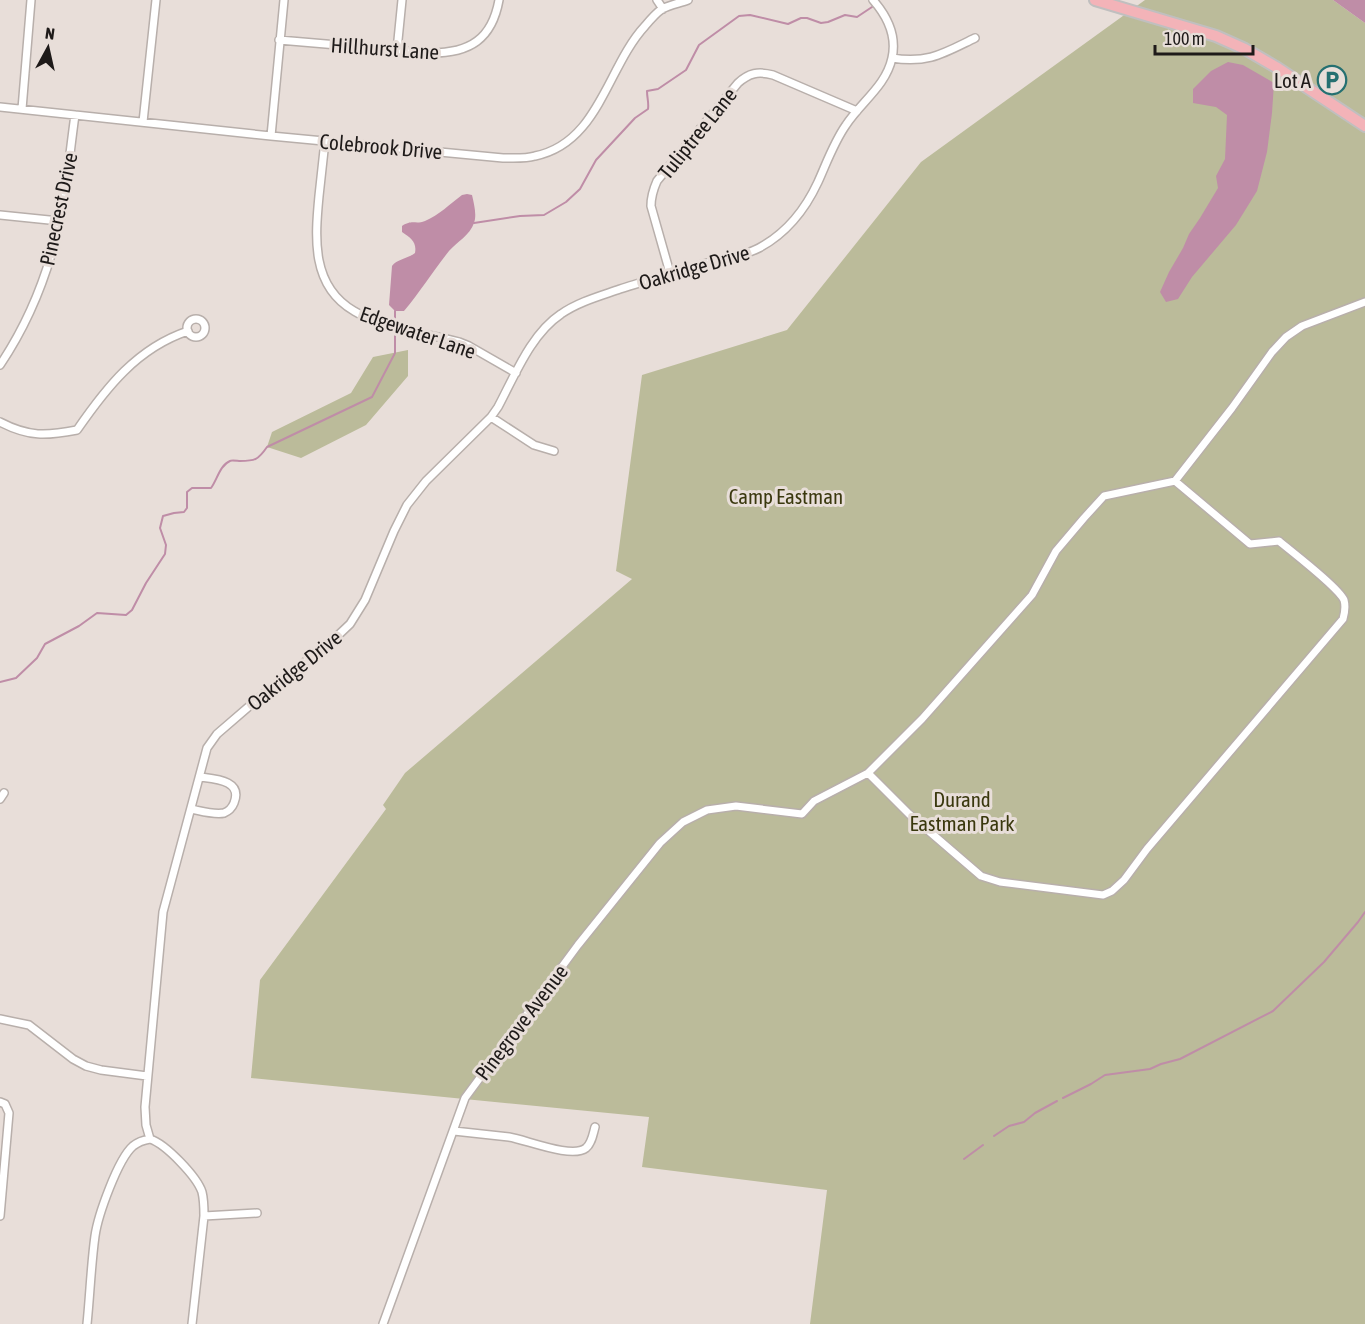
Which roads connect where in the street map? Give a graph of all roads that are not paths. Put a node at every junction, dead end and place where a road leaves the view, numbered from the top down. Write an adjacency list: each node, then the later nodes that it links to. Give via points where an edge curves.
1 (31, 0): 16 (street)
2 (156, 0): 19 (street)
3 (284, 0): 12 (street)
4 (402, 0): 13 (street)
5 (500, 0): 13 (street, Hillhurst Lane, via 493,23 470,46 445,53)
6 (657, 0): 10 (street)
7 (688, 0): 10 (street, Colebrook Drive)
8 (873, 0): 14 (street, Oakridge Drive, via 890,27)
9 (1095, 0): 20 (main road, via 1216,36 1245,49)
10 (663, 9): 22 (street, Colebrook Drive, via 628,48 586,123 573,138 543,154 503,158)
11 (975, 38): 14 (street, via 924,60)
12 (279, 40): 13 (street, Hillhurst Lane); 21 (street)
13 (397, 50)
14 (892, 58): 17 (street, Oakridge Drive, via 877,88)
15 (0, 107): 16 (street, Colebrook Drive)
16 (22, 109): 18 (street, Colebrook Drive)
17 (857, 111): 25 (street, Oakridge Drive, via 837,138 804,209 786,230 757,249); 25 (street, Tuliptree Lane, via 764,73 750,75 738,83 654,189 651,206)
18 (75, 115): 19 (street, Colebrook Drive); 24 (street, Pinecrest Drive)
19 (143, 122): 21 (street, Colebrook Drive)
20 (1365, 126)
21 (271, 136): 22 (street, Colebrook Drive)
22 (325, 141): 29 (street, Edgewater Lane, via 316,247 332,292 355,312 459,342)
23 (0, 215): 24 (street)
24 (60, 221): 28 (street, Pinecrest Drive, via 34,300)
25 (670, 273): 29 (street, Oakridge Drive, via 567,310 541,332)
26 (1365, 302): 33 (street, via 1302,326 1286,337)
27 (188, 331): 31 (street, via 162,343 127,368 77,430 37,434)
28 (0, 365)
29 (516, 373): 30 (street, Oakridge Drive)
30 (492, 417): 32 (street, via 534,445); 35 (street, Oakridge Drive, via 412,497 350,624 217,734 207,748)
31 (0, 422)
32 (554, 451)
33 (1175, 481): 34 (street, via 1104,496 1056,551 1032,595 922,719); 34 (street, via 1250,544 1279,541 1327,581 1343,597 1346,607 1343,619 1118,886 1103,895 1000,882 981,876)
34 (868, 773): 41 (street, Pinegrove Avenue, via 813,801 802,814 736,806 706,810 683,822 660,843 578,945 465,1098)
35 (200, 777): 36 (street, Oakridge Drive); 36 (street, via 232,786 234,802 223,813)
36 (191, 809): 38 (street, Oakridge Drive, via 163,912)
37 (0, 1019): 38 (street, via 29,1025 86,1066)
38 (147, 1076): 42 (street, Oakridge Drive)
39 (0, 1102): 44 (street, via 9,1113)
40 (595, 1127): 41 (street, via 587,1148 578,1151 511,1137)
41 (454, 1131): 48 (street, Pinegrove Avenue)
42 (150, 1139): 45 (street, via 166,1148 199,1185); 46 (street, via 139,1142 128,1152 105,1201 95,1234)
43 (257, 1213): 45 (street)
44 (0, 1216)
45 (204, 1216): 47 (street)
46 (87, 1324)
47 (192, 1324)
48 (383, 1324)

